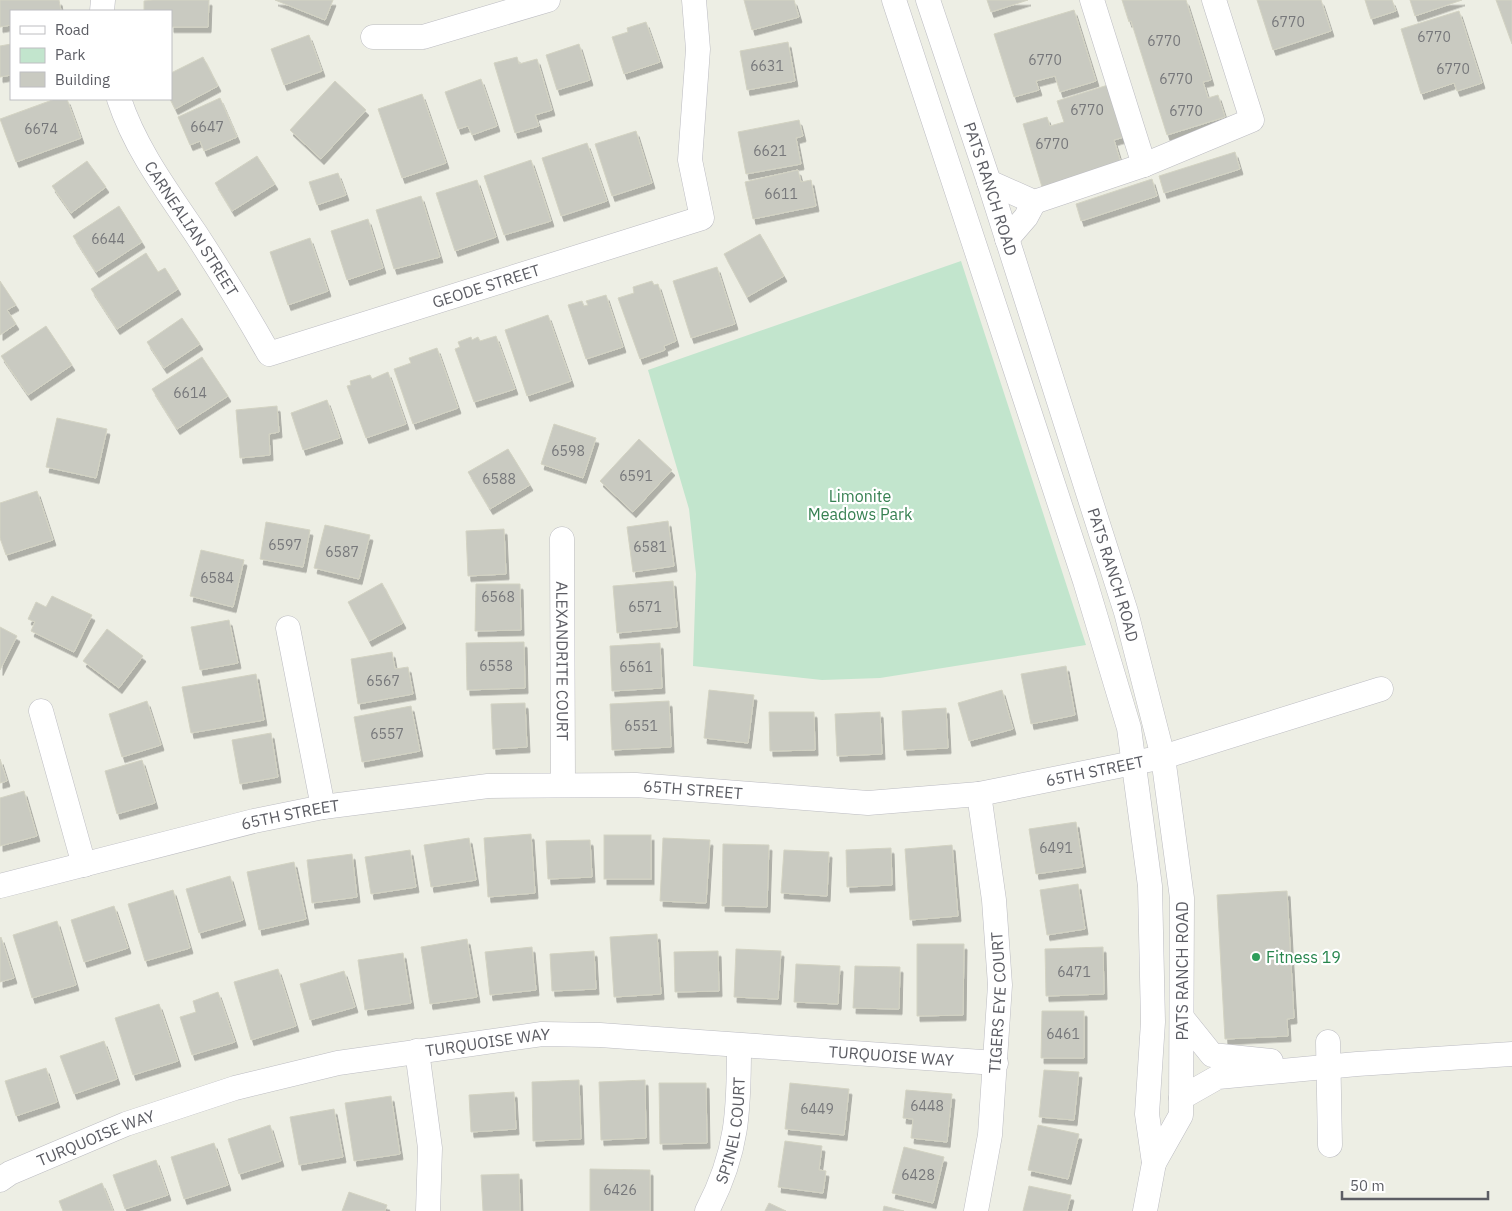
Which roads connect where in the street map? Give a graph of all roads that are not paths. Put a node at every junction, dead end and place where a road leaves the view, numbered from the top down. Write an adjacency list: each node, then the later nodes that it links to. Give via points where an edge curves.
1 (548, 0): 7 (street, via 423,37)
2 (694, 0): 13 (street, GEODE STREET, via 698,49 690,160 702,218)
3 (894, 0): 19 (street, PATS RANCH ROAD, via 1085,581 1129,728)
4 (928, 0): 10 (street, PATS RANCH ROAD)
5 (1092, 0): 9 (street)
6 (1214, 0): 9 (street, via 1252,120)
7 (372, 37)
8 (119, 100): 13 (street, CARNEALIAN STREET, via 126,120 155,172 237,296)
9 (1144, 164): 11 (street)
10 (989, 182): 11 (street); 12 (street, PATS RANCH ROAD)
11 (1034, 202): 12 (street)
12 (1007, 239): 18 (street, PATS RANCH ROAD, via 1126,612)
13 (269, 354)
14 (562, 539): 20 (street, ALEXANDRITE COURT)
15 (288, 628): 22 (street)
16 (1381, 689): 18 (street, 65TH STREET)
17 (41, 711): 23 (street)
18 (1163, 757): 19 (street, 65TH STREET); 25 (street, PATS RANCH ROAD, via 1182,898)
19 (1135, 764): 21 (street, 65TH STREET); 34 (street, PATS RANCH ROAD, via 1150,886 1153,1022 1146,1114)
20 (563, 784): 21 (street, 65TH STREET, via 636,786 868,803); 22 (street, 65TH STREET, via 488,786)
21 (979, 794): 30 (street, TIGERS EYE COURT, via 998,944 1000,985)
22 (323, 807): 23 (street, 65TH STREET, via 254,821)
23 (84, 865): 24 (street, 65TH STREET)
24 (0, 886)
25 (1183, 1019): 31 (street, via 1212,1056); 32 (street, PATS RANCH ROAD)
26 (1328, 1042): 31 (street)
27 (739, 1046): 28 (street, TURQUOISE WAY, via 542,1034); 30 (street, TURQUOISE WAY); 37 (street, SPINEL COURT, via 736,1136 727,1168)
28 (417, 1051): 35 (street, TURQUOISE WAY, via 338,1063 235,1088 126,1124); 36 (street, via 430,1148)
29 (1512, 1054): 31 (street)
30 (996, 1063): 38 (street, TIGERS EYE COURT, via 990,1135)
31 (1329, 1067): 32 (street, via 1218,1077); 33 (street)
32 (1181, 1098): 34 (street, PATS RANCH ROAD, via 1181,1115)
33 (1330, 1145)
34 (1154, 1163): 39 (street, PATS RANCH ROAD)
35 (0, 1180)
36 (428, 1211)
37 (707, 1211)
38 (976, 1211)
39 (1145, 1211)

